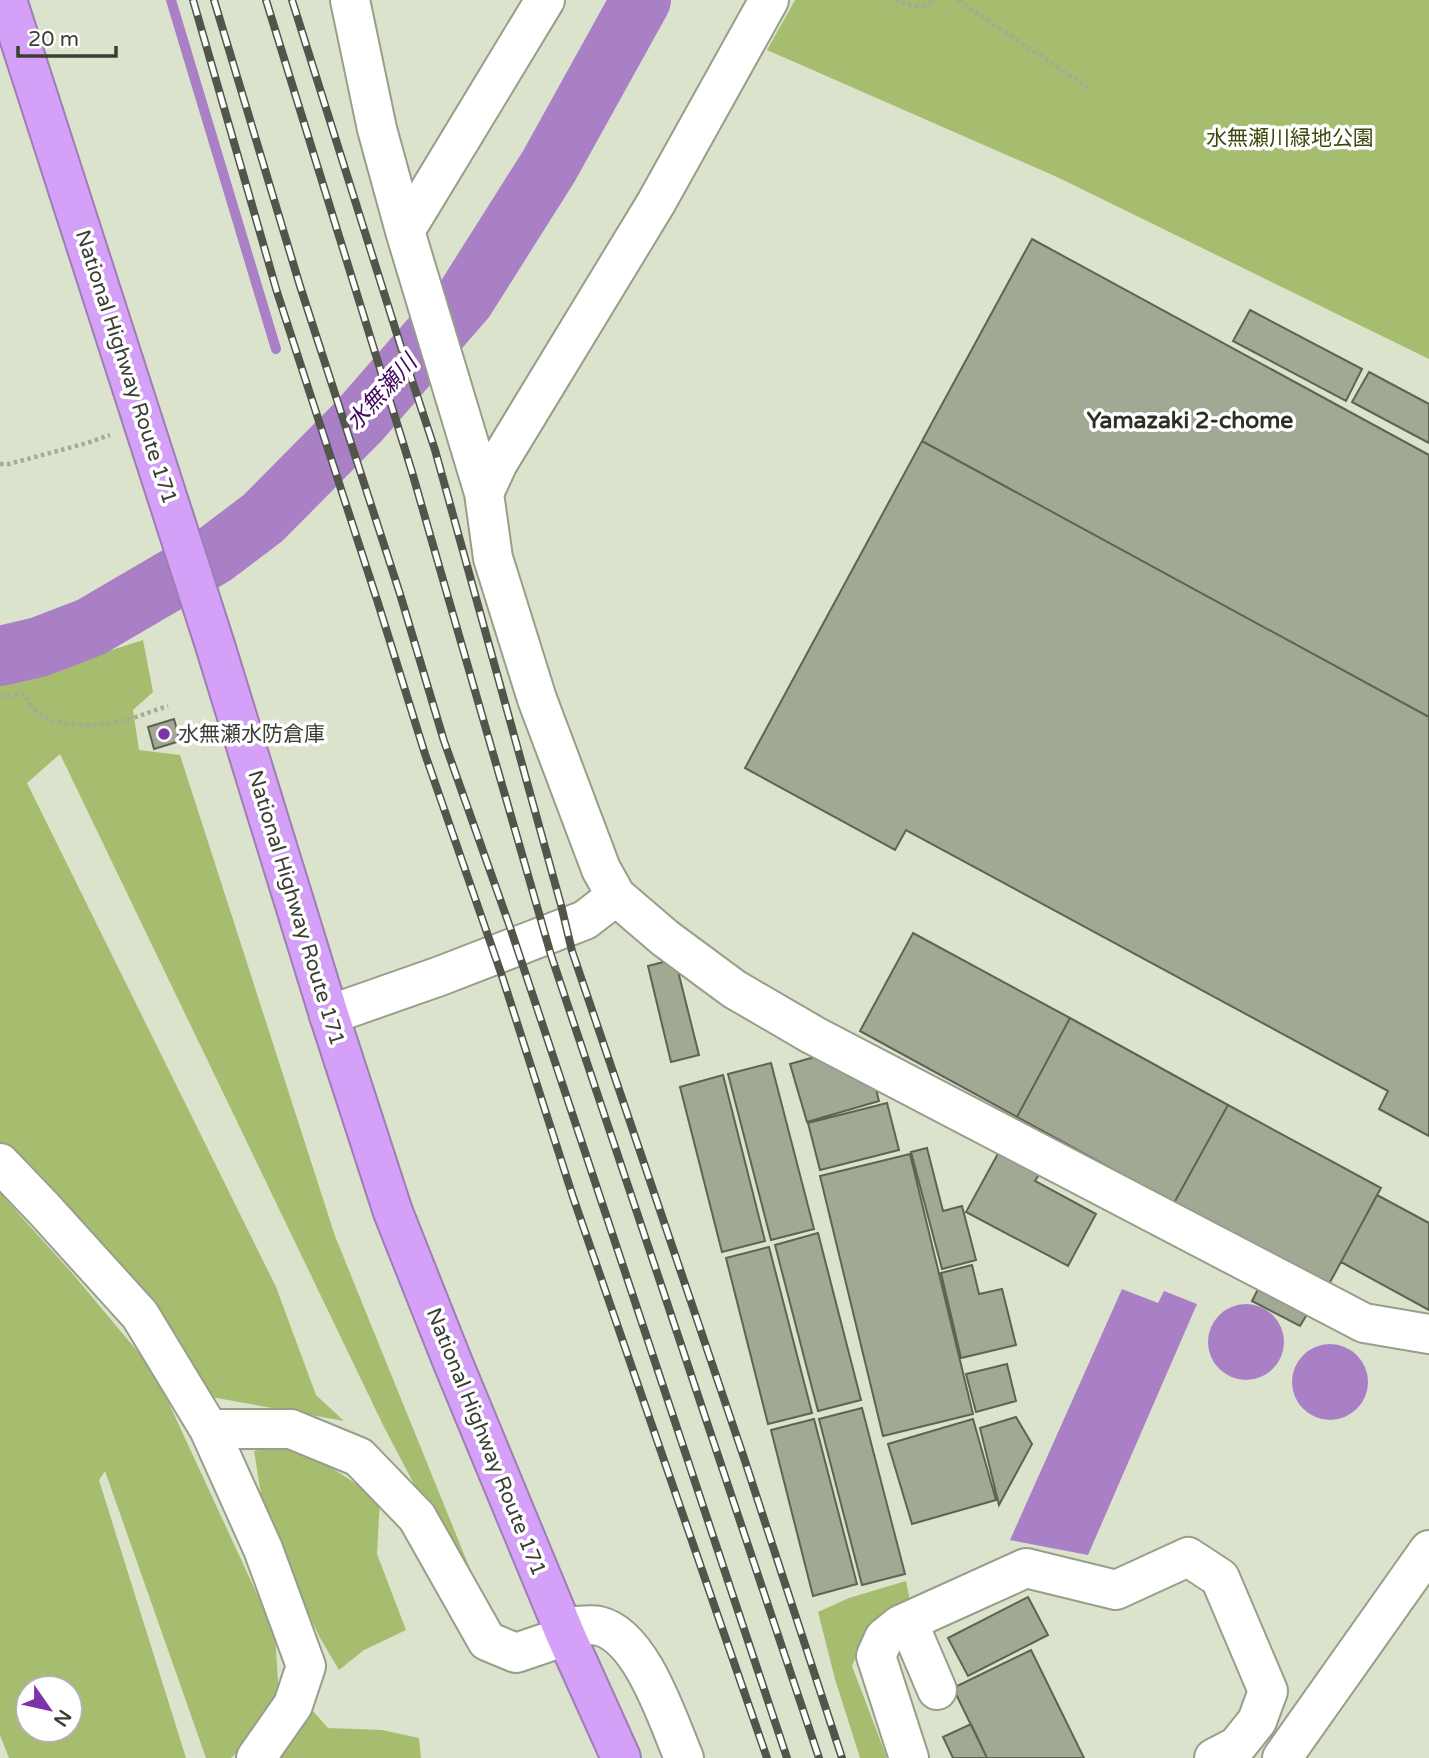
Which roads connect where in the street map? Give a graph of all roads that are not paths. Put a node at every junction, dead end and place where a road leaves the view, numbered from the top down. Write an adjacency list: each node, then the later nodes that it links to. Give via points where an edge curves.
1 (7, 0): 8 (highway, National Highway Route 171)
2 (350, 0): 5 (street, via 377,129)
3 (545, 0): 5 (street)
4 (769, 0): 6 (street, via 656,203)
5 (405, 231): 6 (street)
6 (484, 493): 7 (street, via 493,558 537,699 596,858)
7 (617, 896): 8 (street, via 585,920); 10 (street, via 734,989 813,1035 1364,1323)
8 (329, 1015): 14 (highway, National Highway Route 171, via 393,1212)
9 (0, 1163): 11 (street, via 140,1315)
10 (1429, 1334)
11 (209, 1429): 14 (street, via 291,1429 359,1457 417,1517 487,1642 516,1653); 17 (street, via 263,1549 306,1666 293,1705)
12 (1429, 1550): 16 (street)
13 (908, 1622): 15 (street); 20 (street, via 884,1638 876,1656); 21 (street, via 1026,1568 1116,1590 1188,1557 1220,1578 1268,1691 1257,1721 1237,1746)
14 (566, 1636): 18 (highway, National Highway Route 171); 19 (street, via 572,1626 597,1625 616,1633 646,1670)
15 (937, 1690)
16 (1297, 1756)
17 (256, 1758)
18 (621, 1758)
19 (684, 1758)
20 (909, 1758)
21 (1214, 1758)

